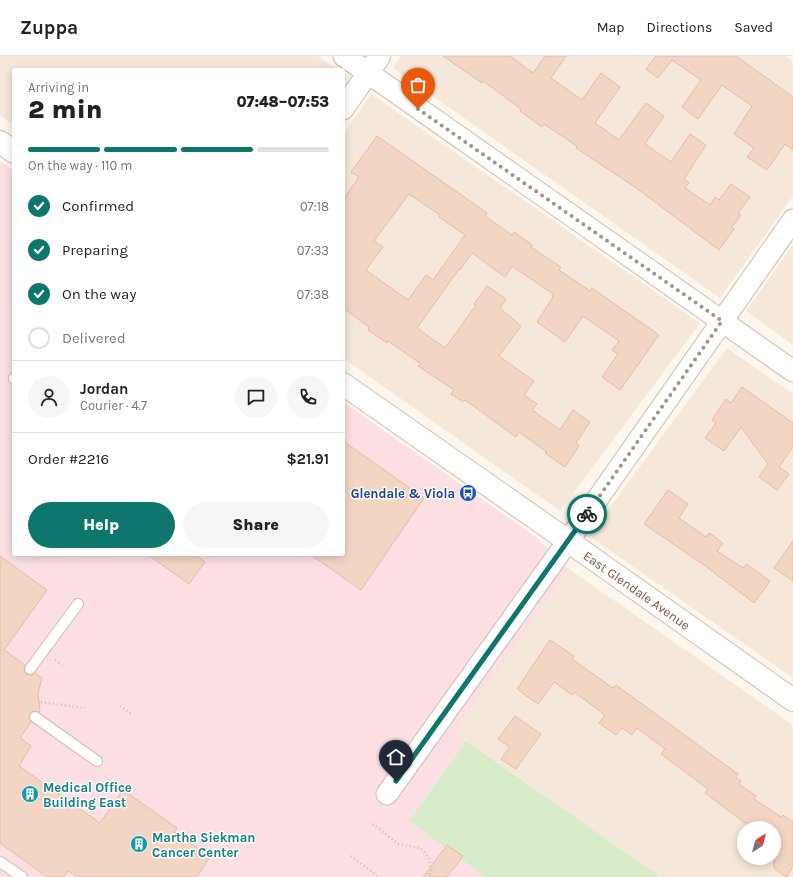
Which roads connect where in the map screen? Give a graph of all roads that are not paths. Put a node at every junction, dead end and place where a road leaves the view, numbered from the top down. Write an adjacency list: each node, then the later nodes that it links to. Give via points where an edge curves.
1 (344, 56): 3 (street)
2 (380, 56): 3 (street)
3 (368, 73): 4 (street); 8 (street)
4 (345, 105)
5 (0, 142): 6 (street)
6 (12, 151)
7 (793, 220): 8 (street)
8 (722, 321): 9 (street); 11 (street)
9 (793, 371)
10 (345, 385): 11 (street, East Glendale Avenue)
11 (568, 541): 14 (street, East Glendale Avenue); 17 (street)
12 (78, 604): 13 (lane)
13 (30, 669)
14 (793, 700)
15 (35, 717): 16 (lane)
16 (97, 761)
17 (387, 794)
18 (0, 862): 19 (lane)
19 (22, 877)

